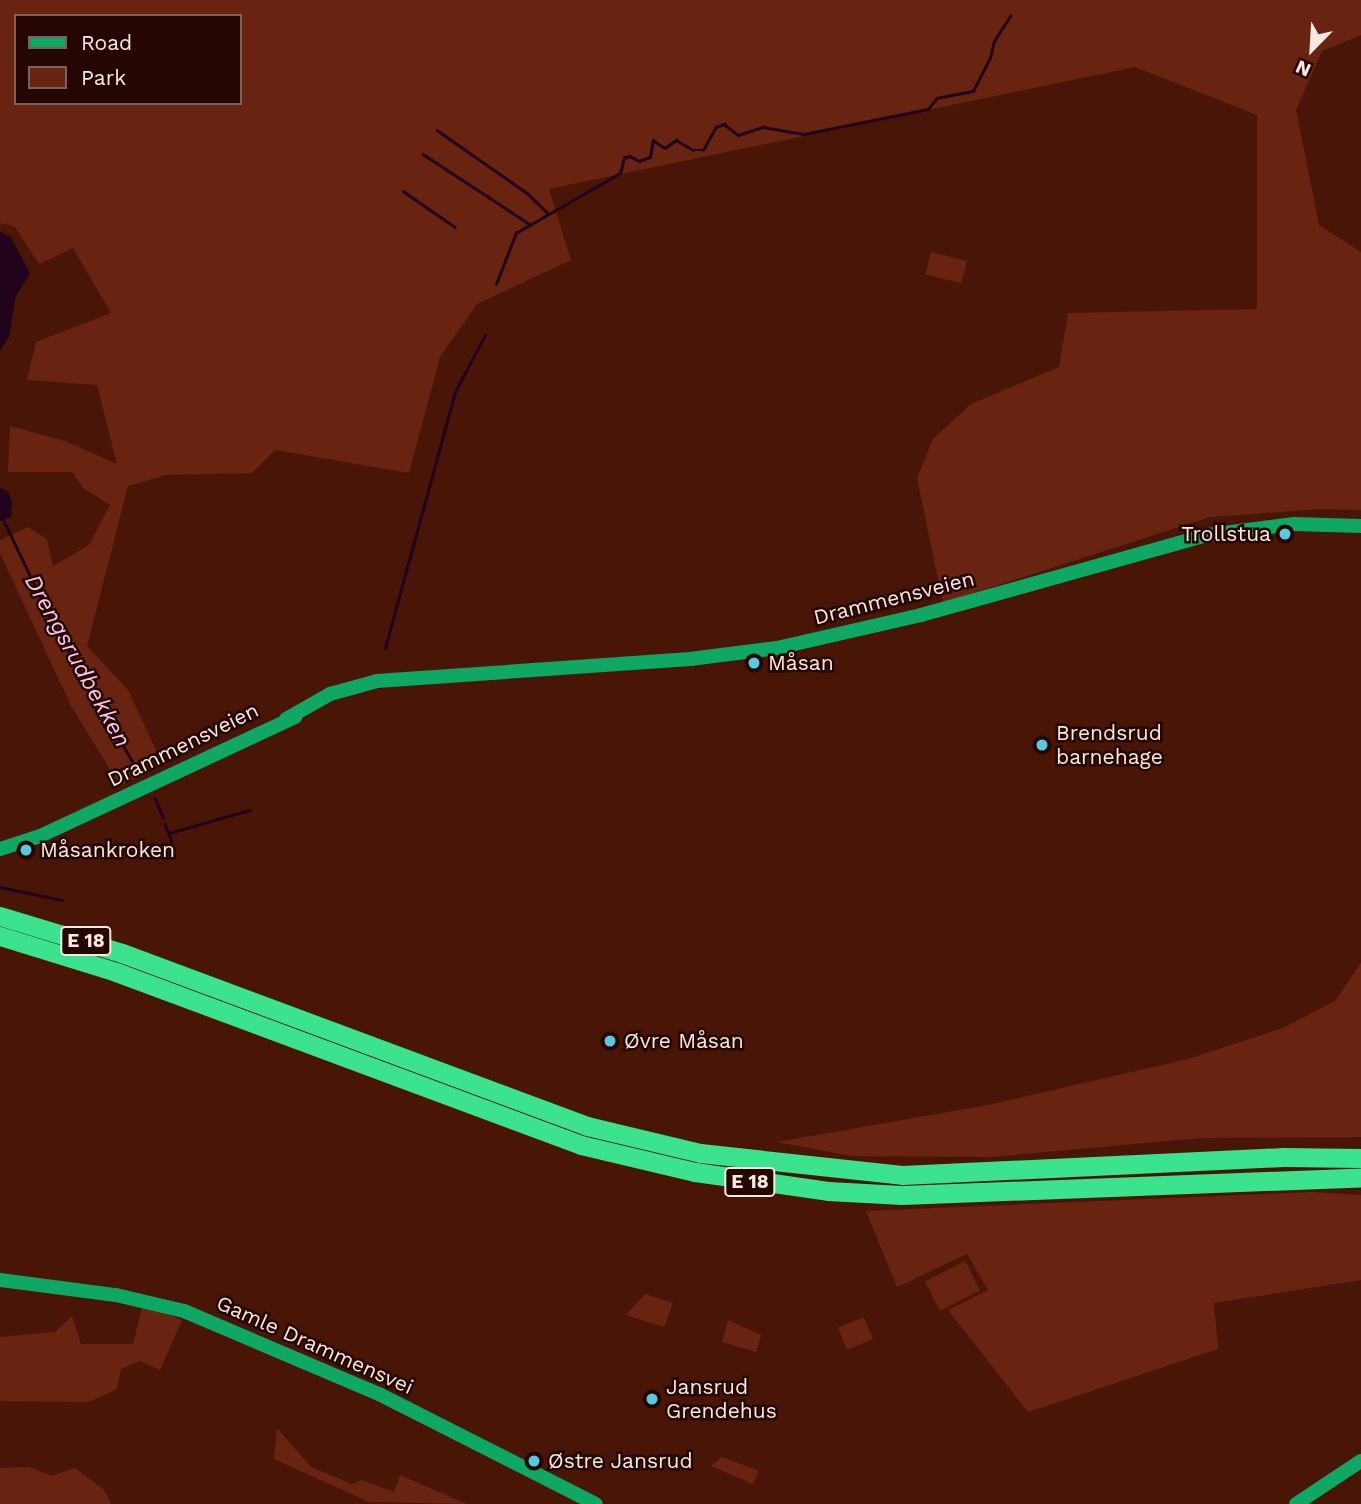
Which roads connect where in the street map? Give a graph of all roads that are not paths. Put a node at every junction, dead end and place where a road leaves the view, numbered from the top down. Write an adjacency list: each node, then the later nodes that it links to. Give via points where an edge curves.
1 (1361, 526): 2 (main road, Drammensveien, via 1294,524 1208,535 920,615 777,648 690,659 429,677 286,719)
2 (58, 826): 3 (main road, Drammensveien); 4 (main road, Drammensveien)
3 (0, 839)
4 (0, 849)
5 (0, 916): 7 (highway, E 18, via 122,953 587,1126 700,1153 902,1175 1284,1157)
6 (0, 936): 8 (highway, E 18, via 116,972 581,1145 695,1172 828,1191 902,1195)
7 (1361, 1158)
8 (1361, 1177)
9 (0, 1280): 11 (main road, Gamle Drammensvei, via 108,1293 184,1311 379,1394)
10 (1361, 1461): 12 (main road)
11 (596, 1504)
12 (1296, 1504)

